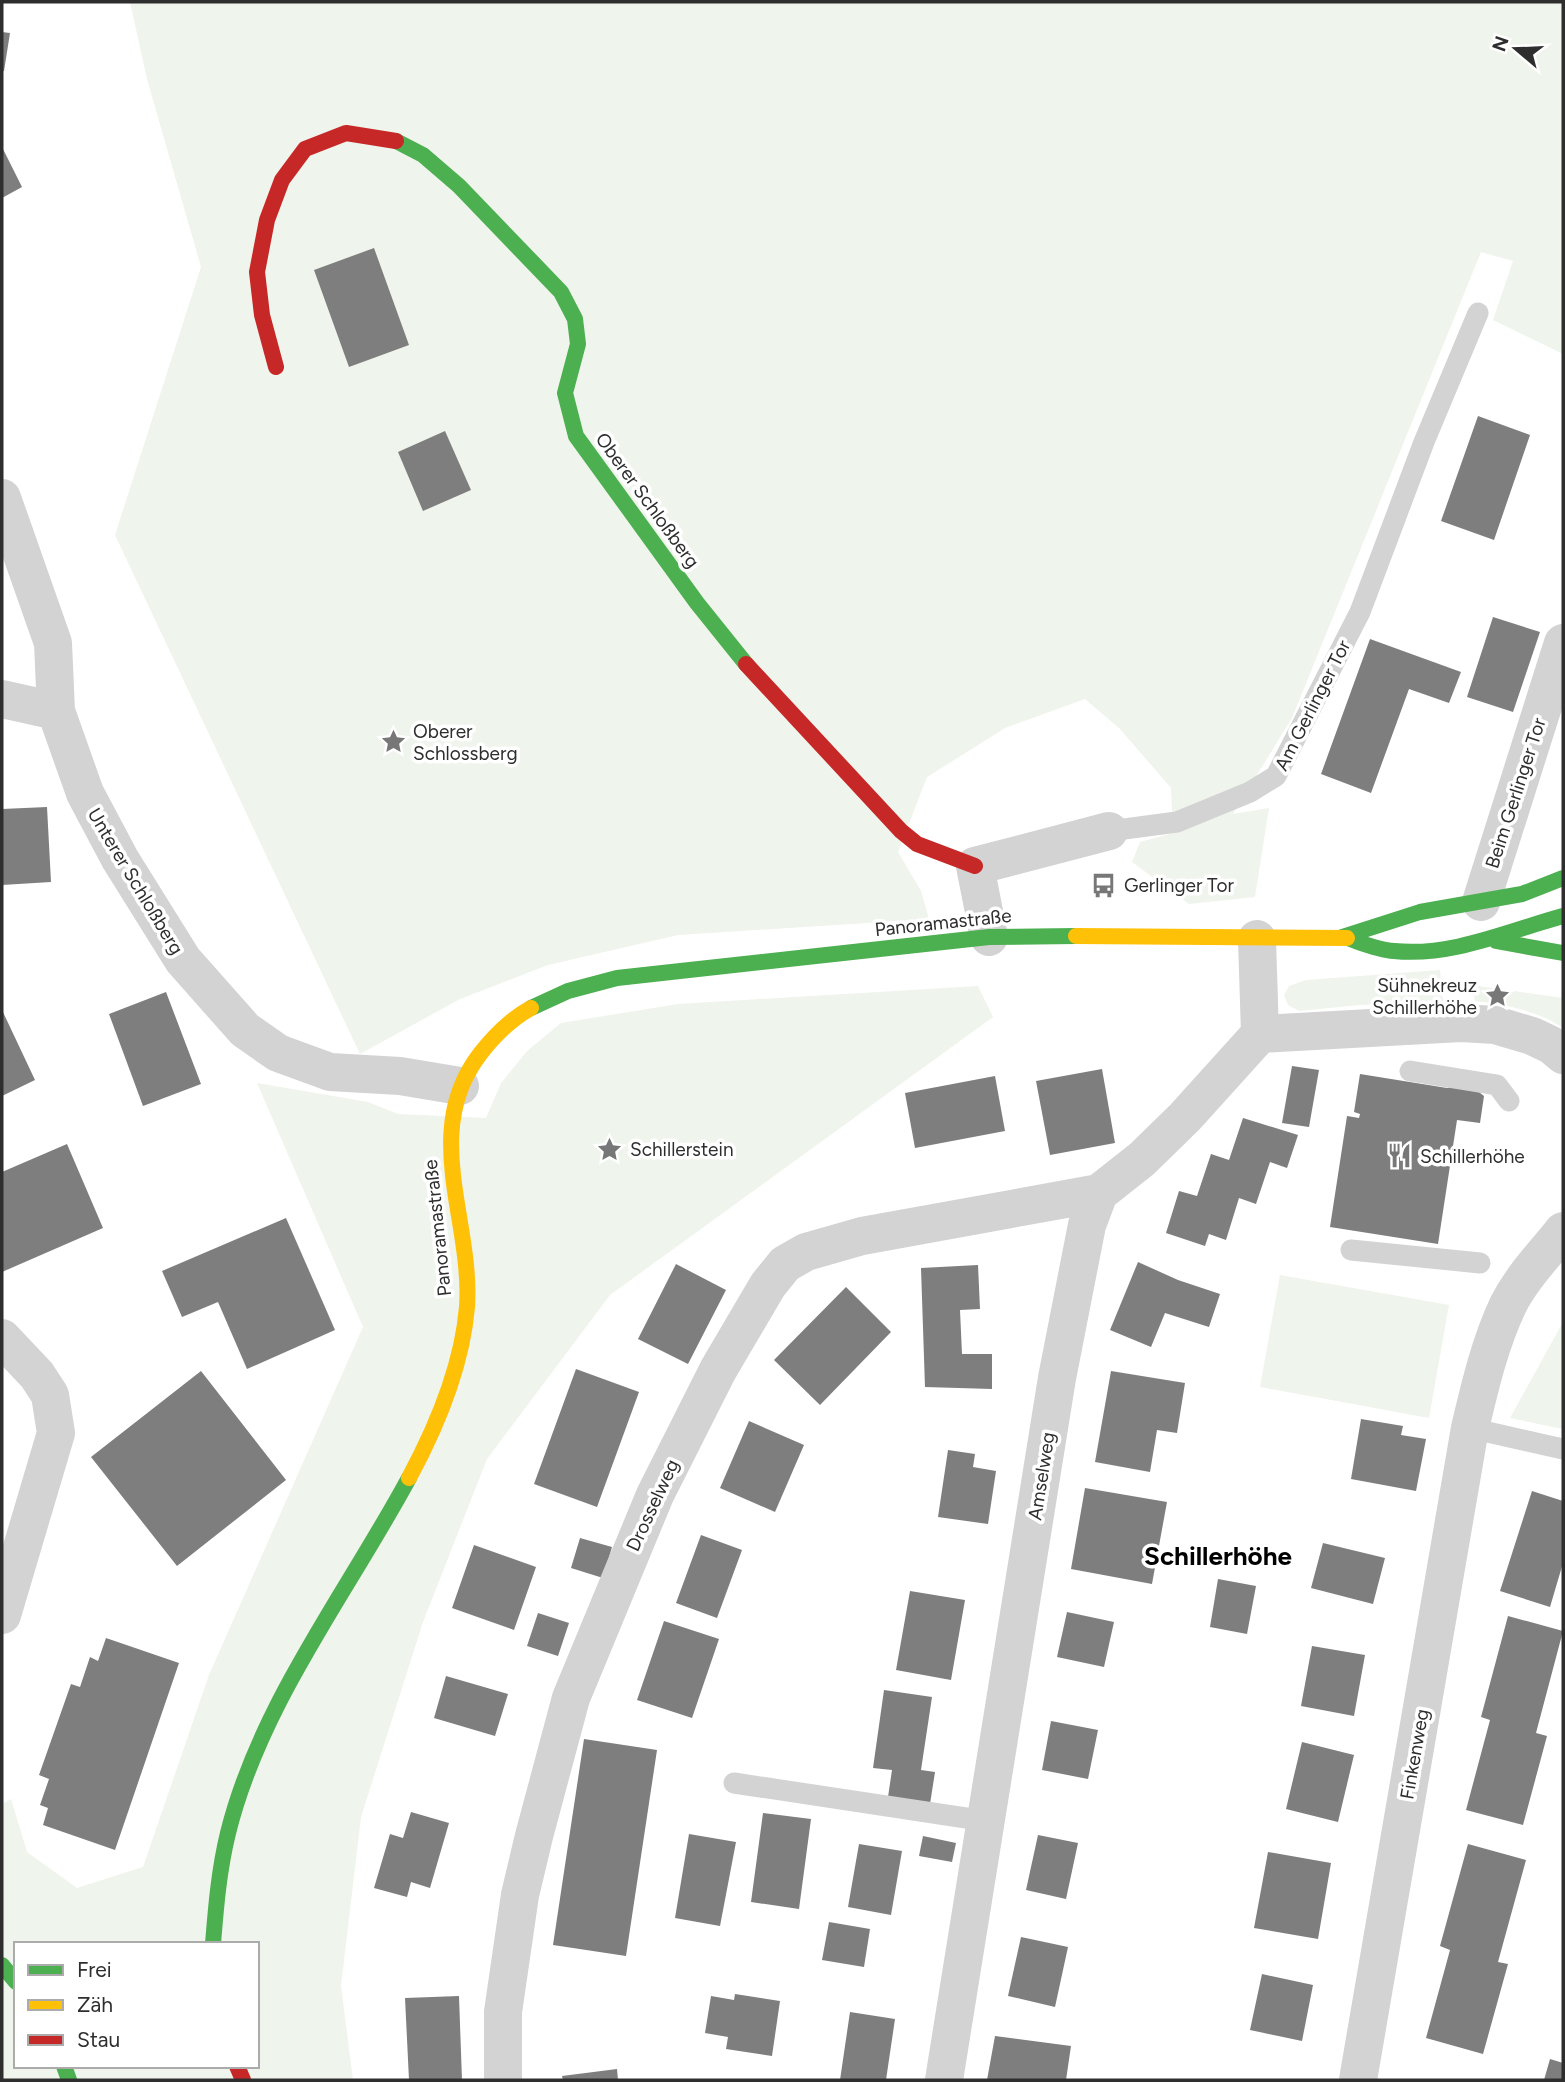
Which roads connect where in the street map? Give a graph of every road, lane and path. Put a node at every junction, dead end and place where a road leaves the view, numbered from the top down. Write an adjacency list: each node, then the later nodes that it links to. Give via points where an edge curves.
1 (1478, 313): 7 (lane, Am Gerlinger Tor, via 1423,442 1360,612 1276,776 1250,792 1177,822)
2 (276, 367): 8 (main road, Oberer Schloßberg, via 257,272 282,180 306,149 346,133 393,139 423,155 561,292 575,319 578,344 565,393 576,436 697,603 753,672 901,831 917,844)
3 (2, 498): 6 (street, Unterer Schloßberg, via 53,643)
4 (1563, 643): 10 (street, Beim Gerlinger Tor)
5 (2, 699): 6 (street)
6 (56, 711): 20 (street, Unterer Schloßberg, via 85,793 120,859 183,960 245,1030 278,1053 330,1072 400,1076)
7 (1109, 831): 8 (street, Am Gerlinger Tor)
8 (975, 866): 12 (street)
9 (1563, 878): 10 (main road, Panoramastraße)
10 (1481, 902): 13 (main road, Panoramastraße, via 1391,919)
11 (1563, 916): 15 (main road, Panoramastraße)
12 (989, 937): 14 (main road, Panoramastraße); 20 (main road, Panoramastraße, via 582,985 523,1010 500,1028 478,1053)
13 (1342, 937): 14 (main road, Panoramastraße); 15 (main road, Panoramastraße, via 1391,951 1417,952)
14 (1257, 939): 17 (street)
15 (1491, 940): 16 (main road)
16 (1563, 953)
17 (1260, 1034): 18 (street, via 1494,1025 1532,1036); 22 (street, via 1185,1117)
18 (1563, 1055)
19 (1410, 1071): 21 (lane, via 1497,1085)
20 (460, 1086): 32 (main road, Panoramastraße, via 451,1127 449,1174 467,1290 464,1331 454,1371 421,1455 246,1773 216,1885)
21 (1509, 1101)
22 (1099, 1194): 31 (street, Amselweg, via 1087,1225 1057,1378); 36 (street, Drosselweg, via 863,1236 806,1252 785,1264 768,1285 718,1370 655,1495 572,1698 520,1895 503,2012)
23 (1563, 1231): 27 (street, Finkenweg, via 1508,1304 1484,1369)
24 (1351, 1250): 25 (lane)
25 (1480, 1263)
26 (2, 1338): 29 (street, via 50,1395 56,1433)
27 (1470, 1428): 28 (lane); 35 (street, Finkenweg)
28 (1563, 1449)
29 (2, 1615)
30 (734, 1783): 31 (lane)
31 (986, 1821): 37 (street, Amselweg)
32 (213, 1942)
33 (2, 1965): 34 (main road)
34 (14, 1980)
35 (1367, 2078)
36 (503, 2080)
37 (944, 2080)

